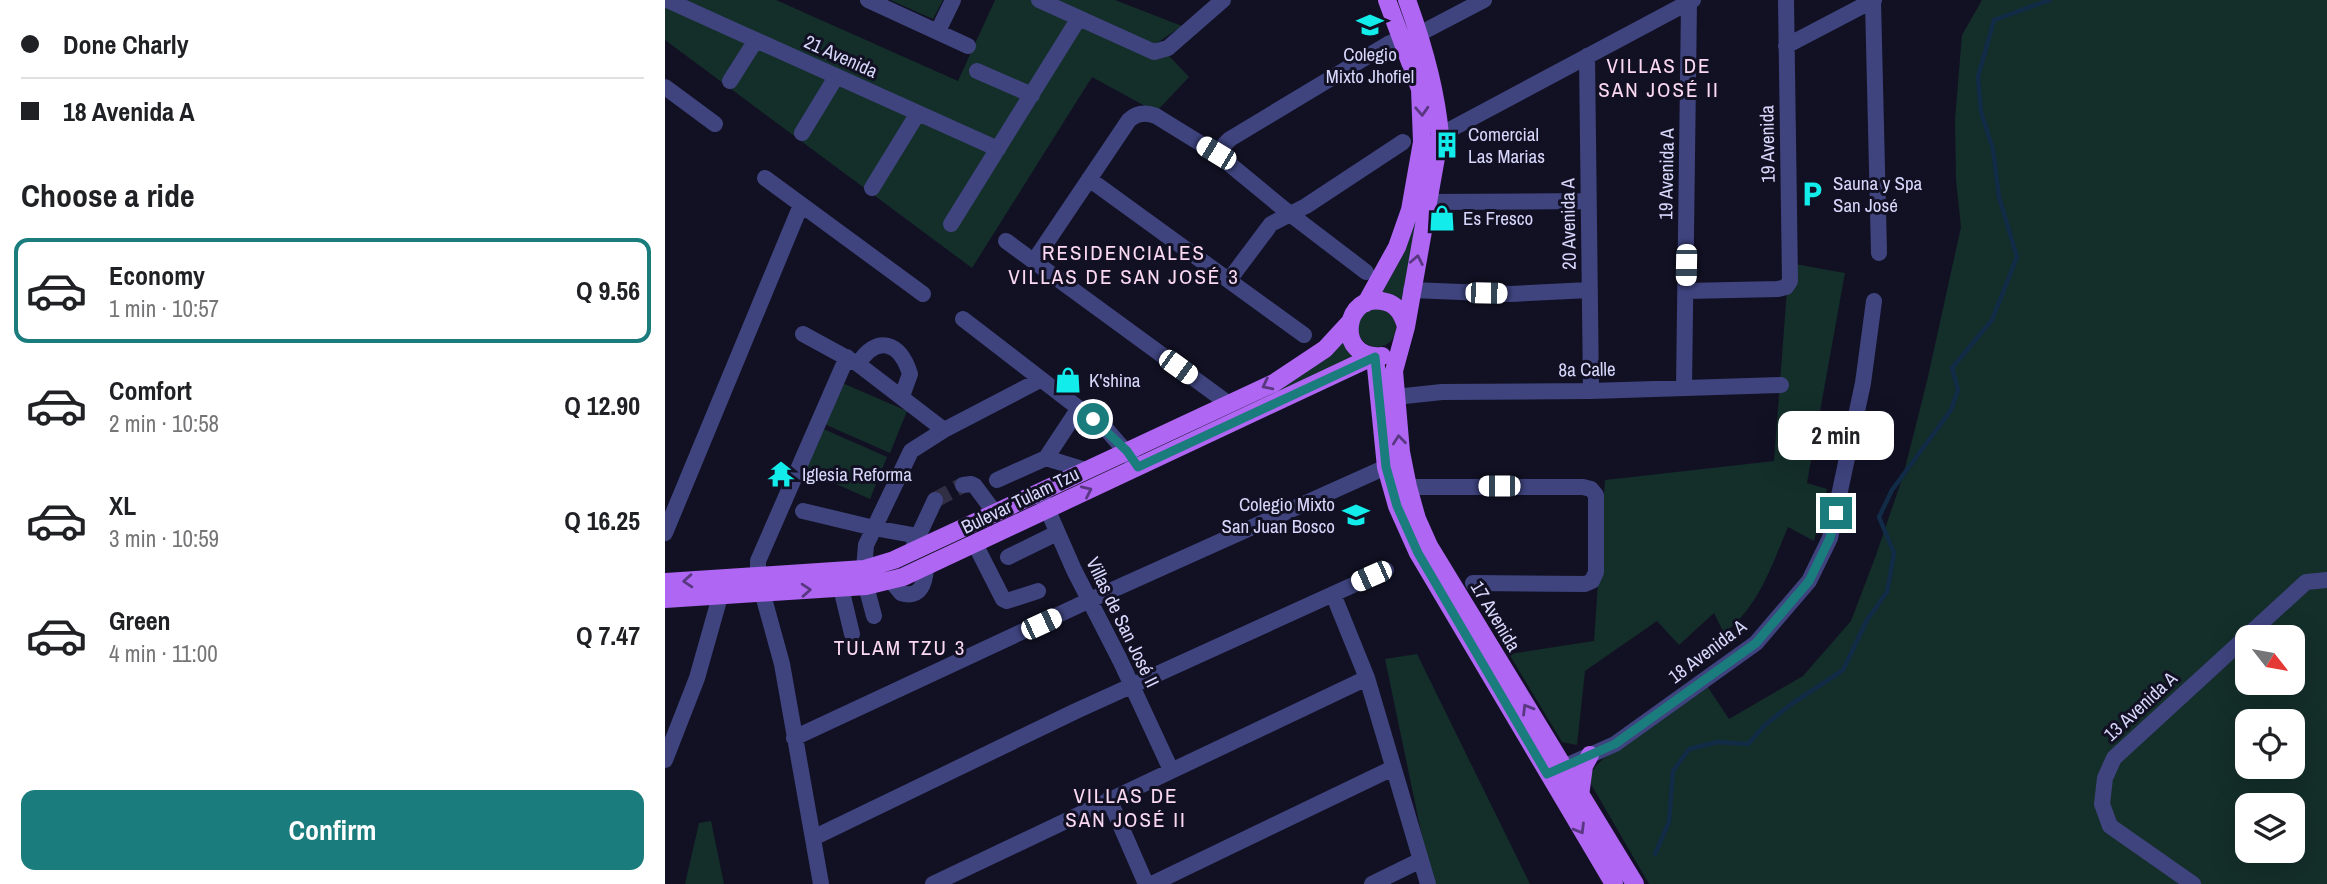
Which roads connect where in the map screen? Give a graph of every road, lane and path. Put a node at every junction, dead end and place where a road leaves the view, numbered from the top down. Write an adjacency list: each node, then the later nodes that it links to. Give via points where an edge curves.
1 (667, 0): 15 (street, 21 Avenida)
2 (868, 0): 13 (street)
3 (953, 0): 13 (street)
4 (1039, 0): 12 (street)
5 (1223, 0): 12 (street, via 1159,52)
6 (1387, 0): 14 (main road)
7 (1407, 0): 14 (main road)
8 (1484, 0): 14 (street)
9 (1786, 0): 17 (street, 19 Avenida)
10 (1873, 0): 17 (street); 40 (street)
11 (1691, 1): 18 (street); 46 (street, 19 Avenida A)
12 (1079, 18): 23 (street)
13 (938, 31): 16 (street)
14 (1411, 36): 27 (main road, via 1438,107); 30 (street, via 1377,51 1230,139); 49 (main road, one-way to 49, via 1422,142 1410,210 1397,247)
15 (756, 40): 20 (street, 21 Avenida); 21 (street)
16 (968, 46)
17 (1786, 46): 46 (street, 19 Avenida, via 1790,281 1786,287)
18 (1587, 56): 27 (street); 34 (street, 20 Avenida A)
19 (977, 71): 23 (street)
20 (836, 77): 24 (street, 21 Avenida); 26 (street)
21 (730, 81)
22 (665, 87): 25 (street)
23 (1032, 95): 29 (street)
24 (918, 113): 29 (street, 21 Avenida); 33 (street)
25 (715, 124)
26 (802, 133)
27 (1440, 135): 35 (main road)
28 (1403, 142): 37 (street)
29 (998, 149): 38 (street)
30 (1216, 153): 32 (street, via 1156,116 1142,114 1129,120); 37 (street)
31 (765, 178): 36 (street)
32 (1089, 179): 41 (street); 43 (street)
33 (872, 188)
34 (1588, 201): 35 (street); 45 (street, 20 Avenida A)
35 (1427, 202): 44 (main road, one-way to 35)
36 (801, 205): 47 (street); 82 (street)
37 (1290, 214): 42 (street); 43 (street, via 1271,224)
38 (951, 224)
39 (1006, 241): 41 (street)
40 (1879, 253)
41 (1034, 261): 64 (street)
42 (1366, 272)
43 (1229, 280): 54 (street)
44 (1411, 290): 45 (street, via 1511,294); 52 (main road)
45 (1590, 290): 61 (street, 20 Avenida A)
46 (1686, 291): 60 (street, 19 Avenida A)
47 (923, 294)
48 (1874, 301): 105 (street, 18 Avenida A, via 1863,383 1830,538 1809,581 1756,643 1615,744)
49 (1366, 303): 51 (main road, via 1352,314); 52 (main road, via 1392,304)
50 (963, 319): 58 (street)
51 (1349, 323): 56 (main road, via 1356,348); 64 (main road, Bulevar Tulam Tzu, one-way to 64, via 1325,349)
52 (1406, 327): 55 (main road)
53 (803, 334): 57 (street)
54 (1304, 335)
55 (1401, 345): 56 (main road, via 1394,352); 63 (main road, 17 Avenida, via 1394,371)
56 (1374, 357): 69 (main road, Bulevar Tulam Tzu); 70 (main road, 17 Avenida)
57 (852, 361): 62 (street); 62 (street, via 878,344 897,351 910,374); 93 (street, via 758,561)
58 (1040, 380): 65 (street); 66 (street)
59 (1781, 385): 60 (street, 8a Calle)
60 (1684, 388): 61 (street, 8a Calle)
61 (1591, 391): 63 (street, 8a Calle, via 1442,392)
62 (902, 396): 66 (street)
63 (1395, 397): 74 (main road, 17 Avenida, one-way to 63)
64 (1229, 404): 67 (main road, Bulevar Tulam Tzu)
65 (1079, 408): 67 (street); 68 (street)
66 (944, 430): 80 (street, via 911,451)
67 (1127, 451): 69 (street); 71 (main road, Bulevar Tulam Tzu)
68 (1046, 458): 71 (street); 72 (street)
69 (1138, 467): 77 (main road, Bulevar Tulam Tzu, one-way to 69)
70 (1386, 467): 99 (street); 109 (main road, 17 Avenida, via 1418,553)
71 (1085, 470): 75 (main road, Bulevar Tulam Tzu)
72 (997, 480)
73 (963, 485): 79 (street, via 975,486)
74 (1408, 487): 92 (street, via 1583,487 1596,495 1596,572 1592,581); 109 (main road, 17 Avenida, one-way to 74, via 1429,546)
75 (1040, 491): 77 (street, Villas de San José II); 79 (main road, Bulevar Tulam Tzu)
76 (935, 500): 84 (street)
77 (1047, 510): 81 (main road, Bulevar Tulam Tzu); 83 (street, Villas de San José II)
78 (803, 511): 80 (street)
79 (995, 513): 81 (main road); 84 (main road, Bulevar Tulam Tzu)
80 (874, 528): 84 (street); 88 (street, via 866,545)
81 (1002, 532): 85 (main road, Bulevar Tulam Tzu)
82 (665, 533)
83 (1057, 533): 86 (street); 99 (street, Villas de San José II)
84 (914, 544): 88 (main road, Bulevar Tulam Tzu)
85 (975, 544): 88 (main road, Bulevar Tulam Tzu, via 891,580); 95 (street, via 1003,599)
86 (1008, 557)
87 (1386, 570): 96 (street)
88 (865, 578): 93 (main road, Bulevar Tulam Tzu); 94 (main road, Bulevar Tulam Tzu); 100 (street)
89 (724, 579): 91 (main road, Bulevar Tulam Tzu, one-way to 91); 93 (main road, Bulevar Tulam Tzu); 97 (street)
90 (2327, 580): 121 (street, 13 Avenida A, via 2306,582 2115,758 2105,778 2102,804 2110,826)
91 (665, 582)
92 (1473, 583)
93 (761, 585): 94 (main road, Bulevar Tulam Tzu, one-way to 94); 97 (main road, Bulevar Tulam Tzu); 104 (street, via 782,664)
94 (841, 588): 101 (street)
95 (1038, 591)
96 (1333, 594): 102 (street); 103 (street)
97 (721, 597): 98 (main road, Bulevar Tulam Tzu); 106 (street, via 697,678)
98 (665, 599)
99 (1090, 600): 103 (street, Villas de San José II); 104 (street)
100 (874, 616)
101 (852, 634)
102 (1367, 678): 107 (street); 108 (street)
103 (1132, 686): 108 (street, Villas de San José II); 112 (street)
104 (794, 738): 112 (street)
105 (1590, 755): 109 (street, 18 Avenida A); 110 (main road)
106 (665, 760)
107 (1393, 768): 113 (street); 116 (street)
108 (1171, 770): 111 (street)
109 (1555, 771): 110 (main road, 17 Avenida); 119 (main road, 17 Avenida, one-way to 119)
110 (1580, 796): 120 (main road, 17 Avenida)
111 (1109, 799): 115 (street); 116 (street)
112 (813, 838): 114 (street)
113 (1421, 860): 117 (street); 118 (street)
114 (821, 884)
115 (933, 884)
116 (1149, 884)
117 (1372, 884)
118 (1428, 884)
119 (1614, 884)
120 (1635, 884)
121 (2193, 884)

